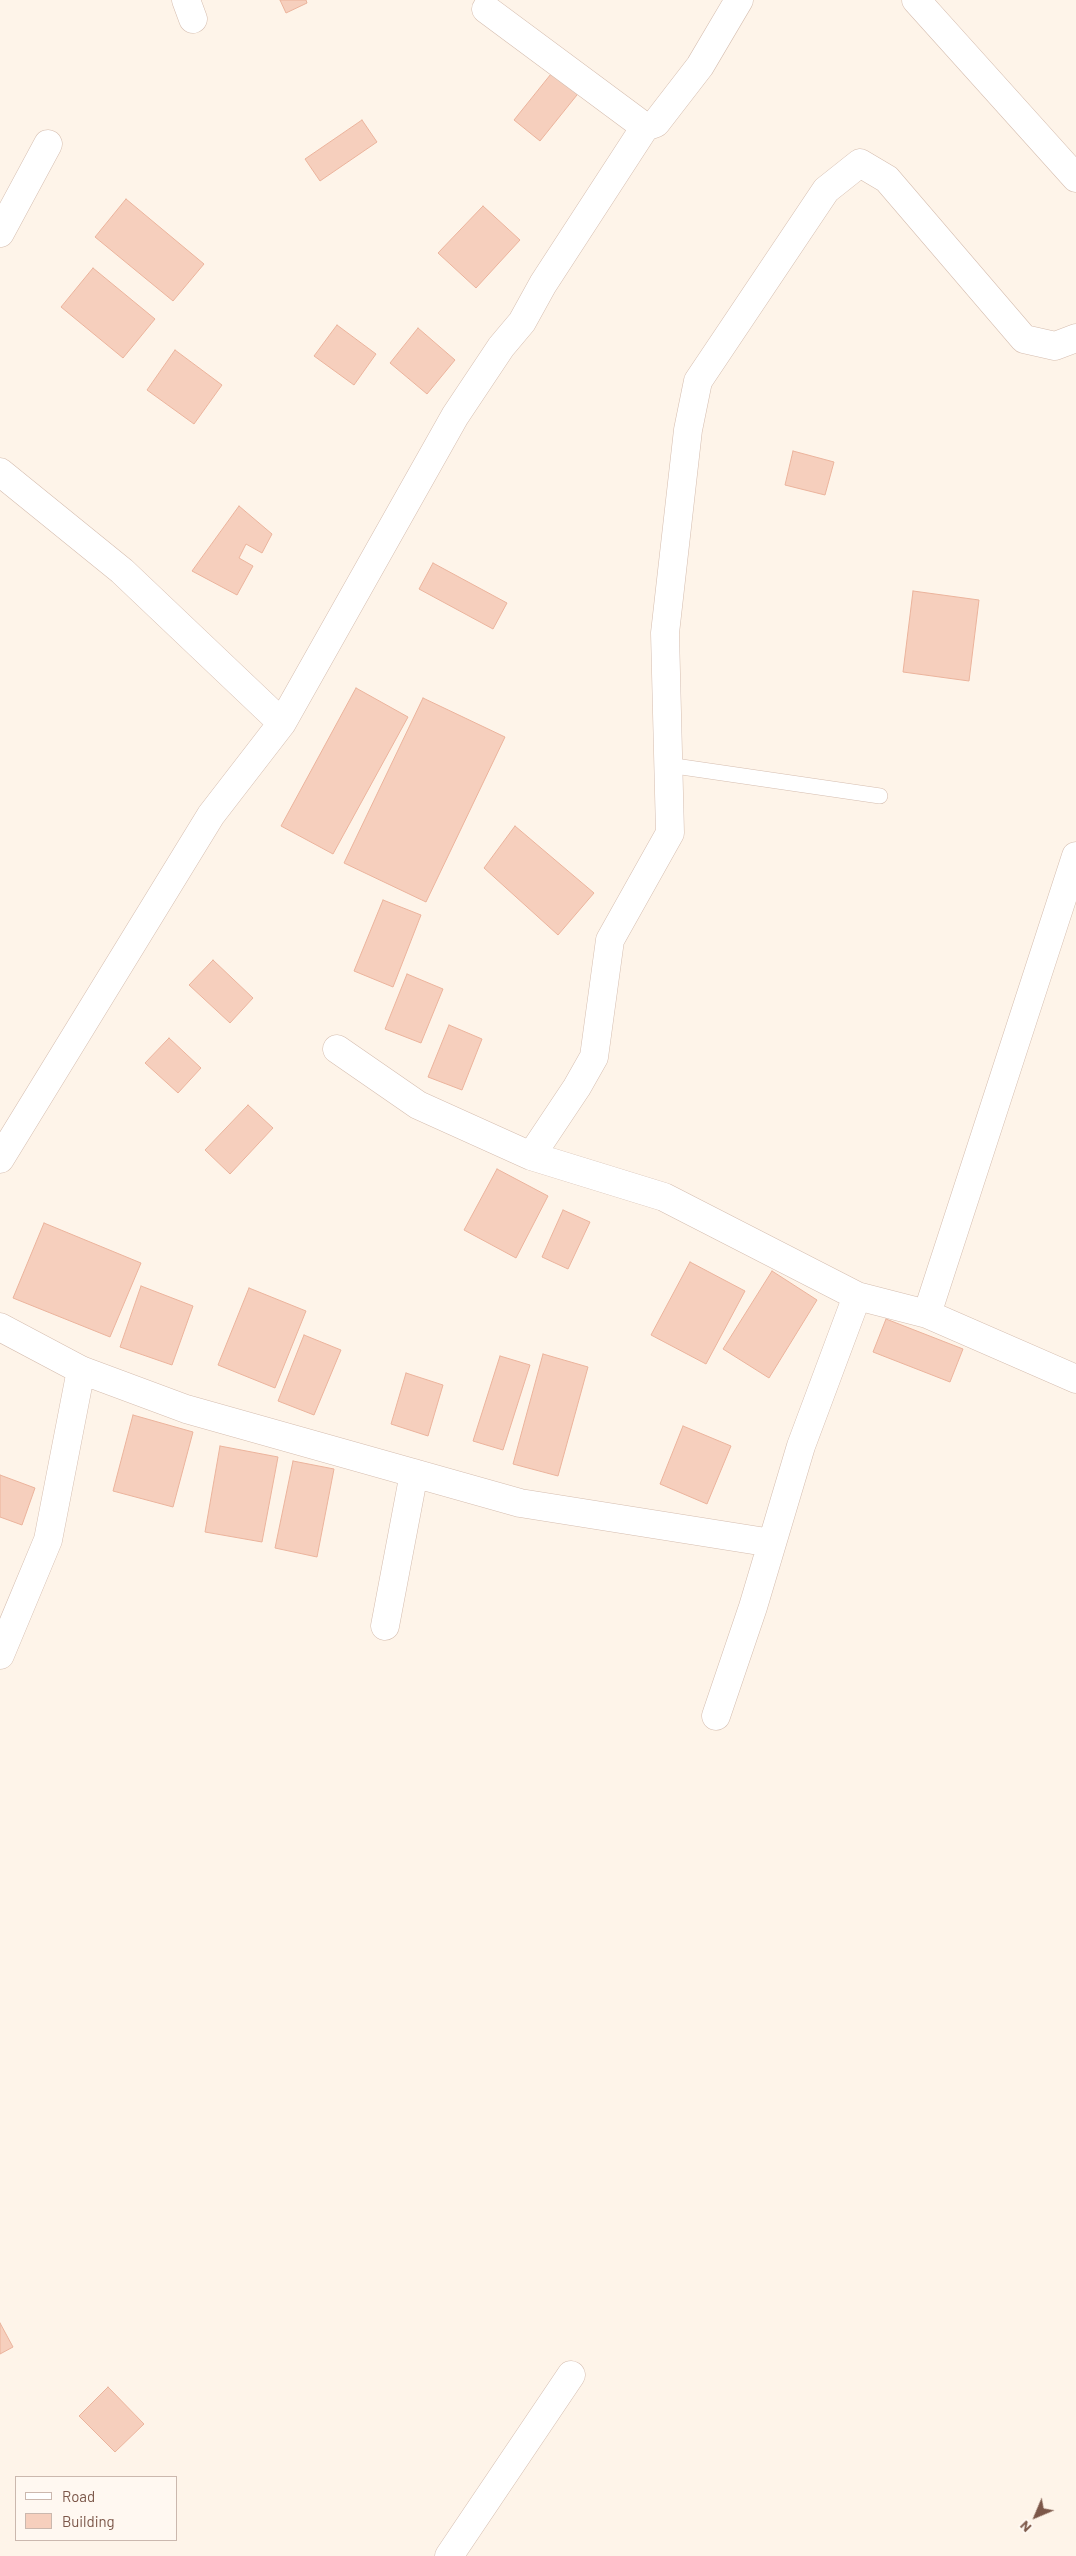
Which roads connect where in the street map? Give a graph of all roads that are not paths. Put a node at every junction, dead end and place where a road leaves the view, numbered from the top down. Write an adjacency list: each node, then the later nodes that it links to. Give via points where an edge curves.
1 (739, 0): 4 (street, via 700,66 656,122)
2 (916, 0): 6 (street)
3 (486, 9): 4 (street)
4 (646, 127): 10 (street, via 543,284 522,322 501,347 455,416)
5 (48, 144): 7 (street)
6 (1076, 178)
7 (0, 233)
8 (1076, 338): 11 (street, via 1055,346 1024,339 887,179 860,163 826,190 698,381 688,430 665,633)
9 (0, 472): 10 (street, via 122,571)
10 (282, 723): 16 (street, via 211,815)
11 (668, 765): 12 (lane); 15 (street, via 670,833 610,940 594,1057)
12 (880, 796)
13 (1076, 856): 18 (street)
14 (337, 1049): 15 (street, via 418,1105)
15 (532, 1156): 17 (street, via 664,1197)
16 (0, 1159)
17 (857, 1296): 18 (street); 23 (street, via 802,1446)
18 (927, 1314): 21 (street)
19 (0, 1328): 20 (street)
20 (81, 1370): 22 (street, via 186,1408); 25 (street, via 48,1540)
21 (1076, 1380)
22 (414, 1473): 23 (street, via 520,1503); 24 (street)
23 (772, 1543): 26 (street)
24 (385, 1626)
25 (0, 1654)
26 (716, 1716)
27 (571, 2375): 28 (street)
28 (450, 2556)

